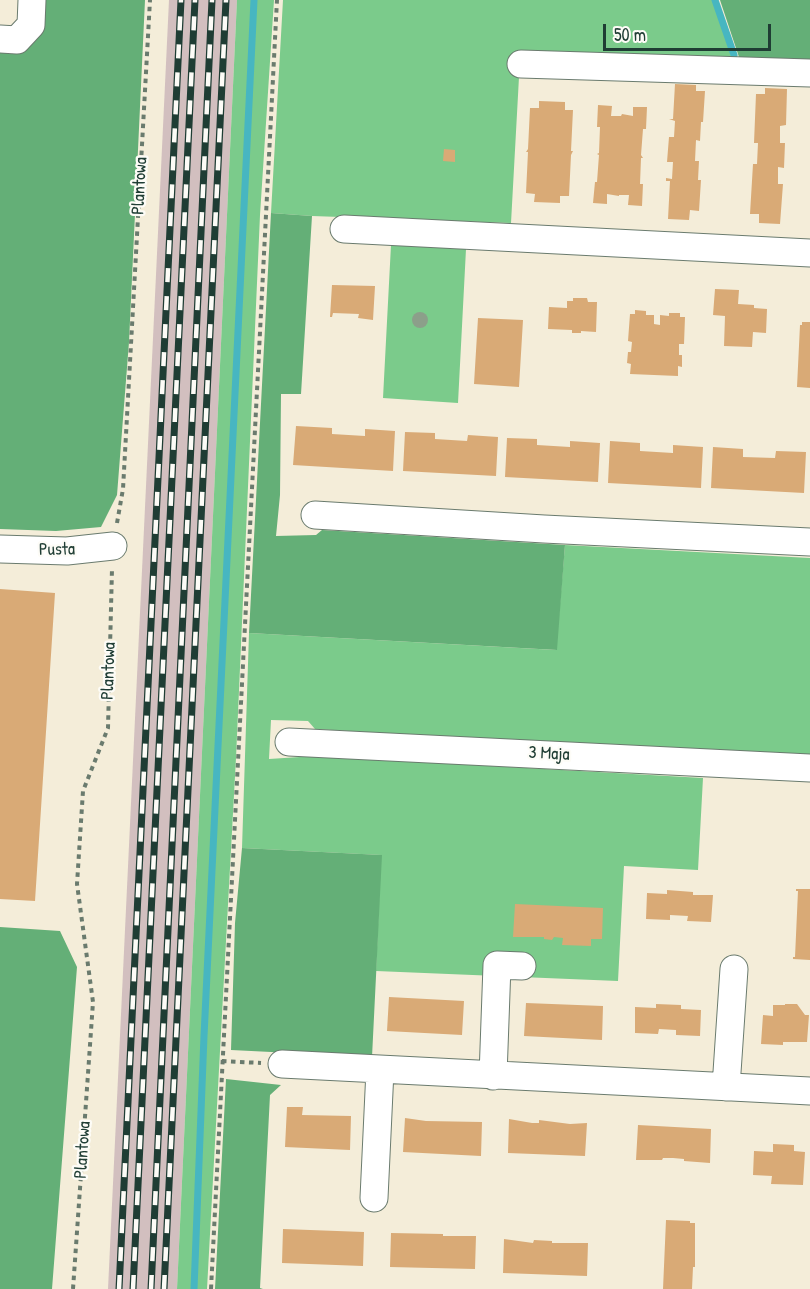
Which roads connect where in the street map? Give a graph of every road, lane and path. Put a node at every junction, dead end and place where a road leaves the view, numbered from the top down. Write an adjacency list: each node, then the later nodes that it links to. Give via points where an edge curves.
1 (32, 0): 4 (street, via 31,25)
2 (150, 0): 11 (path, Plantowa, via 123,489)
3 (277, 0): 17 (path)
4 (8, 40)
5 (521, 64): 6 (street)
6 (810, 73)
7 (344, 230): 8 (street)
8 (810, 253)
9 (315, 516): 10 (street)
10 (810, 542)
11 (113, 546): 12 (street, Pusta, via 67,551); 24 (path, Plantowa, via 108,728 83,791 77,884 93,1002)
12 (0, 549)
13 (289, 742): 14 (street, 3 Maja)
14 (810, 768)
15 (522, 966): 20 (street, via 497,965)
16 (734, 969): 21 (street)
17 (222, 1061): 18 (path); 25 (path)
18 (282, 1064): 19 (street)
19 (380, 1070): 20 (street); 23 (street)
20 (493, 1076): 21 (street)
21 (726, 1087): 22 (street)
22 (810, 1091)
23 (374, 1198)
24 (73, 1289)
25 (211, 1289)

